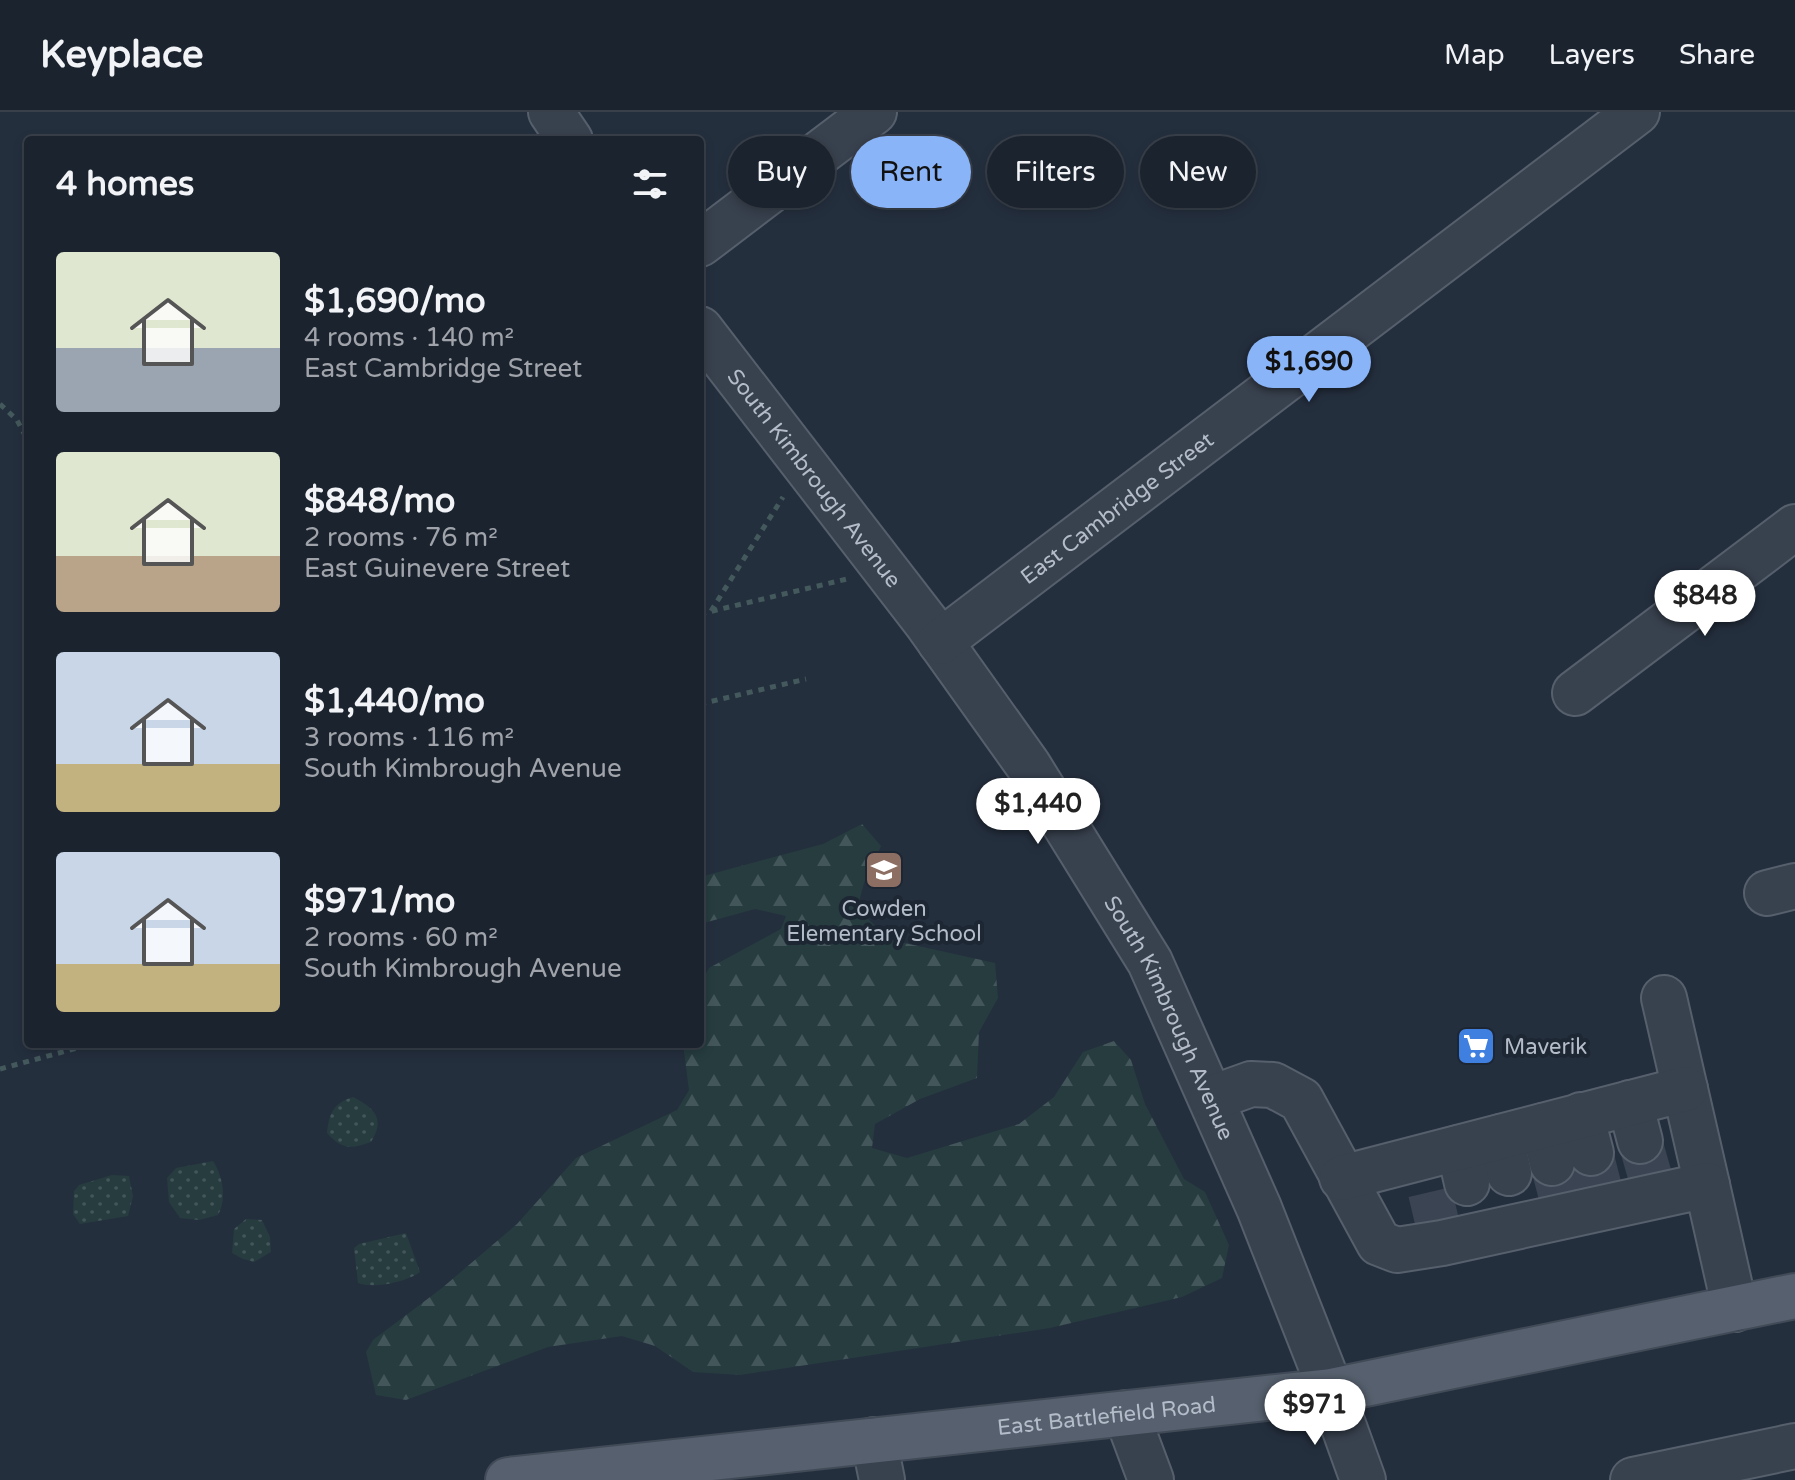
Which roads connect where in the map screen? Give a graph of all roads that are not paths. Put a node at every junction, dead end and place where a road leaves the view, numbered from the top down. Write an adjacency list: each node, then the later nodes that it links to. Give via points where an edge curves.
1 (551, 112): 4 (street)
2 (874, 112): 5 (street)
3 (1637, 112): 8 (street, East Cambridge Street)
4 (567, 136)
5 (704, 241)
6 (704, 334): 8 (street, South Kimbrough Avenue)
7 (1795, 527): 9 (street)
8 (940, 642): 12 (street, South Kimbrough Avenue, via 1028,765 1150,962)
9 (1575, 693)
10 (1664, 998): 11 (street)
11 (1685, 1089): 13 (street); 16 (street)
12 (1212, 1098): 15 (street, via 1251,1084 1273,1085 1301,1100); 21 (street, South Kimbrough Avenue)
13 (1644, 1154): 14 (street); 14 (street); 16 (street)
14 (1575, 1171): 17 (street); 17 (street)
15 (1342, 1178): 18 (street); 18 (street, via 1379,1243 1397,1250)
16 (1707, 1185): 20 (street)
17 (1513, 1186): 18 (street); 18 (street)
18 (1452, 1200)
19 (1795, 1296): 20 (main road, East Battlefield Road)
20 (1735, 1309): 21 (main road, East Battlefield Road)
21 (1331, 1391): 22 (main road, East Battlefield Road); 28 (street, South Kimbrough Avenue)
22 (1126, 1413): 23 (main road, East Battlefield Road); 27 (street)
23 (878, 1460): 25 (main road, East Battlefield Road)
24 (1772, 1460): 29 (street)
25 (562, 1477): 26 (main road, East Battlefield Road)
26 (508, 1480)
27 (1151, 1480)
28 (1363, 1480)
29 (1633, 1480)

